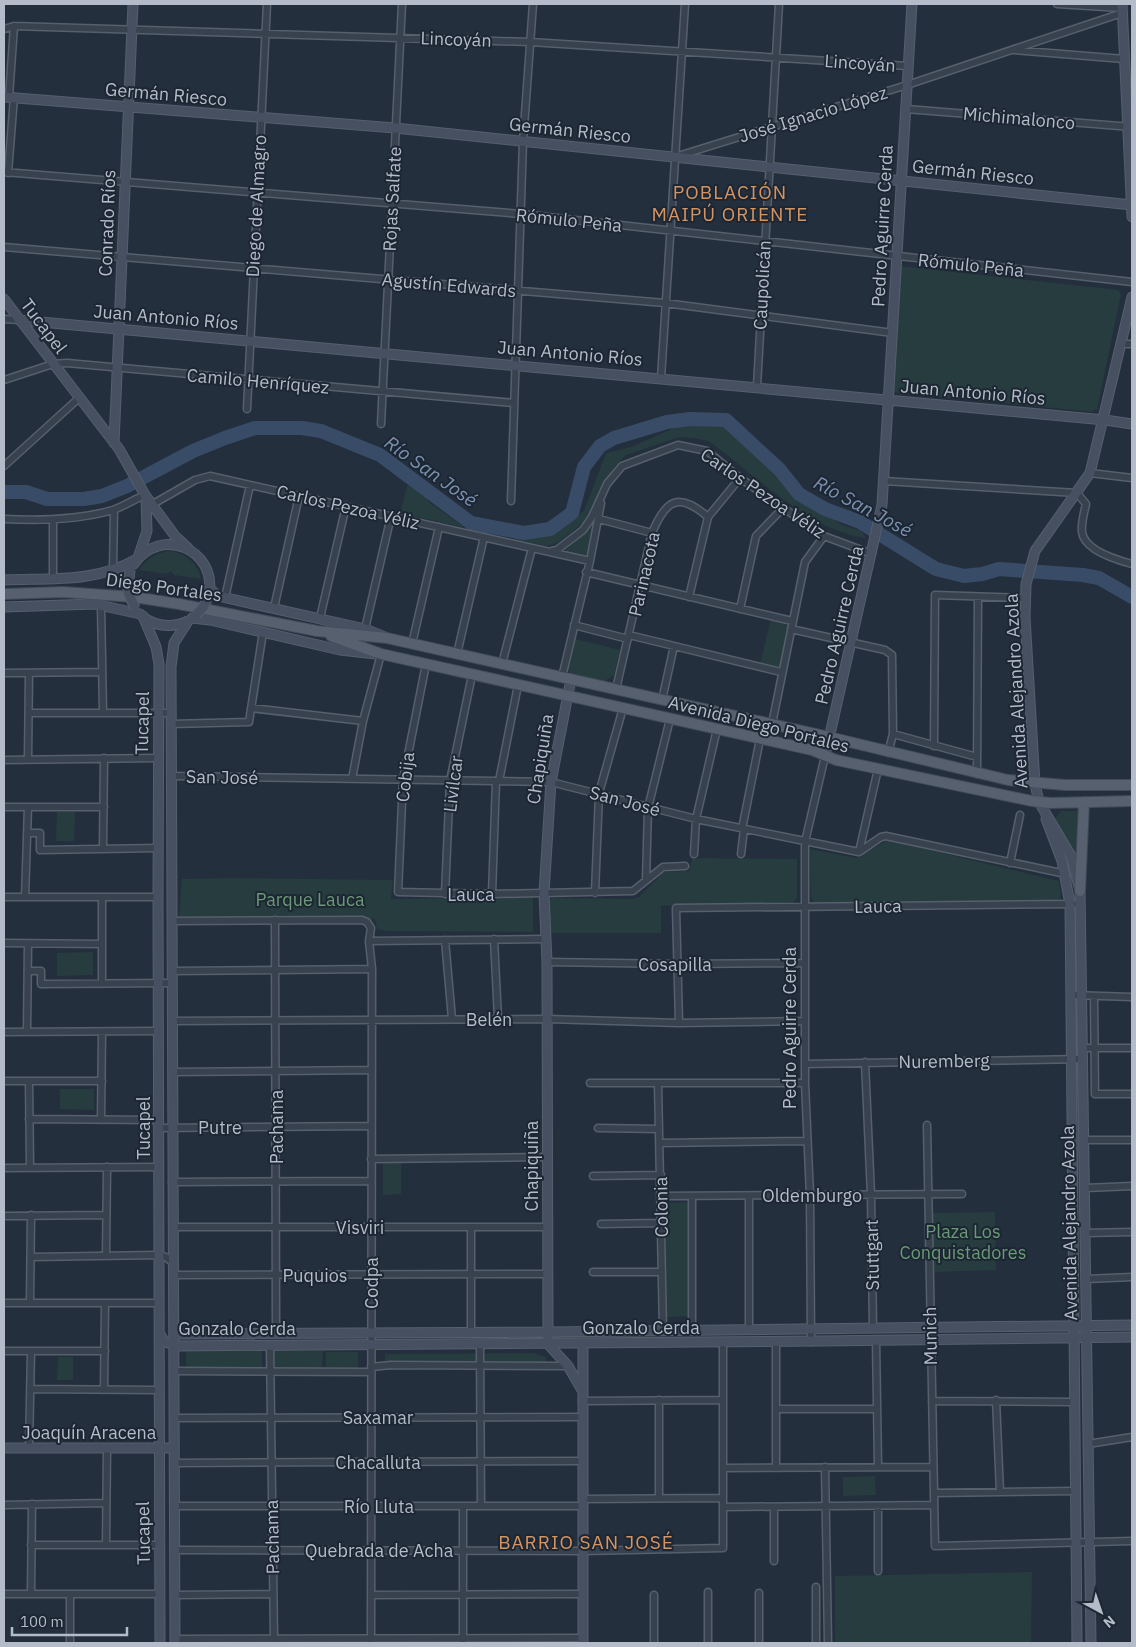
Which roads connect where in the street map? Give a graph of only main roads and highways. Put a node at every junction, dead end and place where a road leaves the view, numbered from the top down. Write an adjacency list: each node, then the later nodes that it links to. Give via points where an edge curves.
1 (133, 4): 5 (main road, Conrado Ríos)
2 (912, 4): 8 (main road, Pedro Aguirre Cerda)
3 (1122, 8): 6 (main road)
4 (9, 97): 5 (main road, Germán Riesco)
5 (128, 107): 8 (main road, Germán Riesco, via 396,128); 14 (main road, Conrado Ríos)
6 (1130, 127): 7 (main road)
7 (1131, 168): 9 (main road)
8 (901, 181): 9 (main road, Germán Riesco); 15 (main road, Pedro Aguirre Cerda)
9 (1132, 205): 10 (main road)
10 (1132, 218)
11 (1132, 297): 16 (main road, Avenida Alejandro Azola)
12 (4, 299): 13 (main road, Tucapel)
13 (20, 320): 14 (main road, Juan Antonio Ríos); 18 (main road, Tucapel)
14 (118, 329): 15 (main road, Juan Antonio Ríos); 18 (main road, Conrado Ríos)
15 (888, 400): 16 (main road, Juan Antonio Ríos); 33 (main road, Pedro Aguirre Cerda, via 881,510)
16 (1105, 420): 17 (main road, Juan Antonio Ríos); 35 (main road, Avenida Alejandro Azola, via 1090,473 1035,551 1026,584 1024,598)
17 (1132, 424)
18 (114, 444): 19 (main road, Tucapel)
19 (143, 491): 20 (main road, Tucapel, via 175,536); 21 (main road, Tucapel, via 148,513 147,531)
20 (188, 548): 21 (main road, via 171,543 159,545); 23 (main road, via 205,565)
21 (138, 558): 22 (main road, Diego Portales, via 113,571 87,577); 26 (main road, bridge, via 130,570 128,592)
22 (4, 580)
23 (209, 591): 27 (main road, bridge, via 204,606); 29 (main road, Diego Portales, via 225,598 366,629)
24 (4, 594): 28 (main road, Diego Portales, via 63,592 134,597)
25 (4, 607): 26 (main road, Diego Portales, via 101,605)
26 (139, 613): 27 (main road, via 162,625 175,625); 45 (main road, Tucapel, via 159,658)
27 (192, 618): 30 (main road, Diego Portales, via 340,650); 47 (main road, Tucapel, via 179,632 172,650)
28 (317, 632): 29 (main road, Diego Portales); 30 (main road, Diego Portales)
29 (387, 638): 31 (main road, Avenida Diego Portales)
30 (381, 654): 32 (main road, Avenida Diego Portales)
31 (567, 678): 32 (main road, Chapiquiña); 33 (main road, Avenida Diego Portales)
32 (567, 696): 34 (main road, Avenida Diego Portales, via 812,750); 46 (main road, Chapiquiña, via 551,782 544,893)
33 (829, 737): 34 (main road, Pedro Aguirre Cerda); 35 (main road, Avenida Diego Portales, via 977,774)
34 (825, 756): 38 (main road, Avenida Diego Portales)
35 (1035, 784): 36 (main road, Avenida Diego Portales); 38 (main road, Avenida Alejandro Azola)
36 (1132, 785)
37 (1132, 801): 39 (main road, Avenida Diego Portales)
38 (1039, 802): 39 (main road, Avenida Diego Portales); 40 (main road, Avenida Alejandro Azola)
39 (1084, 802): 41 (main road)
40 (1044, 812): 41 (main road, Avenida Alejandro Azola, via 1071,856); 43 (main road, Avenida Alejandro Azola, via 1066,874 1070,904)
41 (1080, 891): 44 (main road, Avenida Alejandro Azola)
42 (1132, 1325): 44 (main road, Gonzalo Cerda)
43 (1074, 1326): 44 (main road, Gonzalo Cerda); 46 (main road, Gonzalo Cerda); 49 (main road, Avenida Alejandro Azola)
44 (1086, 1326): 50 (main road, Avenida Alejandro Azola)
45 (158, 1330): 53 (main road, Gonzalo Cerda, via 164,1341); 56 (main road, Tucapel)
46 (548, 1332): 47 (main road, Gonzalo Cerda); 52 (main road, Chapiquiña)
47 (175, 1334): 53 (main road, Tucapel)
48 (1132, 1336): 50 (main road, Gonzalo Cerda)
49 (1074, 1337): 50 (main road, Gonzalo Cerda); 51 (main road, Gonzalo Cerda); 61 (main road, Avenida Alejandro Azola)
50 (1087, 1337): 62 (main road, Avenida Alejandro Azola)
51 (583, 1343): 52 (main road, Gonzalo Cerda); 54 (main road)
52 (548, 1344): 53 (main road, Gonzalo Cerda); 54 (main road, via 568,1366)
53 (174, 1346): 57 (main road, Tucapel)
54 (582, 1390): 59 (main road)
55 (4, 1448): 56 (main road, Joaquín Aracena)
56 (158, 1448): 57 (main road, Joaquín Aracena); 60 (main road, Tucapel)
57 (174, 1448): 58 (main road, Tucapel)
58 (175, 1641)
59 (583, 1641)
60 (160, 1643)
61 (1077, 1643)
62 (1091, 1643)

